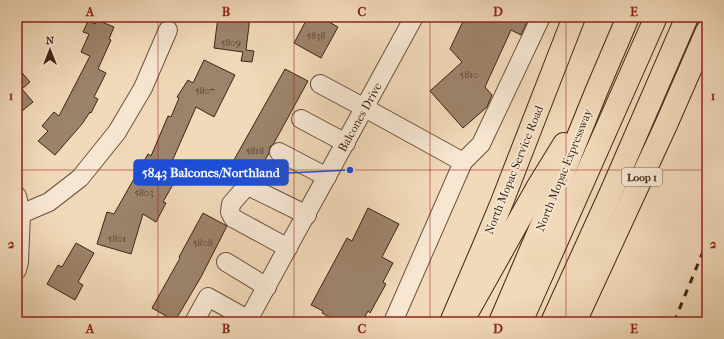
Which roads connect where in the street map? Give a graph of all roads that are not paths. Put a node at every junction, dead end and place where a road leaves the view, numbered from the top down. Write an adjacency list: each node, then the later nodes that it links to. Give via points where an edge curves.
1 (414, 17): 15 (street, Balcones Drive)
2 (541, 17): 19 (street, via 481,144)
3 (574, 17): 31 (main road, North Mopac Service Road, via 502,202)
4 (628, 17): 13 (main road, North Mopac Expressway)
5 (652, 17): 11 (main road)
6 (656, 17): 11 (main road)
7 (687, 17): 14 (main road)
8 (698, 17): 14 (main road)
9 (168, 30): 22 (street, via 143,88 117,132 80,178 49,202)
10 (707, 31): 36 (main road, Loop 1)
11 (636, 60): 34 (main road)
12 (320, 84): 15 (street)
13 (596, 92): 32 (main road, via 537,188); 33 (main road, North Mopac Expressway)
14 (650, 103): 35 (main road)
15 (365, 108): 17 (street, Balcones Drive); 19 (street)
16 (301, 119): 17 (street)
17 (346, 143): 20 (street, Balcones Drive)
18 (279, 152): 20 (street)
19 (463, 162): 30 (street)
20 (327, 177): 23 (street, Balcones Drive)
21 (17, 196): 22 (street)
22 (21, 214): 26 (street)
23 (307, 214): 24 (street, Balcones Drive); 24 (street, via 252,188 245,188 231,204 230,212 233,218)
24 (288, 248): 27 (street, Balcones Drive)
25 (226, 262): 27 (street)
26 (17, 270)
27 (267, 287): 28 (street, Balcones Drive)
28 (248, 321): 29 (street, via 208,297)
29 (194, 322)
30 (393, 322)
31 (451, 322)
32 (462, 322)
33 (500, 322)
34 (521, 322)
35 (552, 322)
36 (575, 322)

